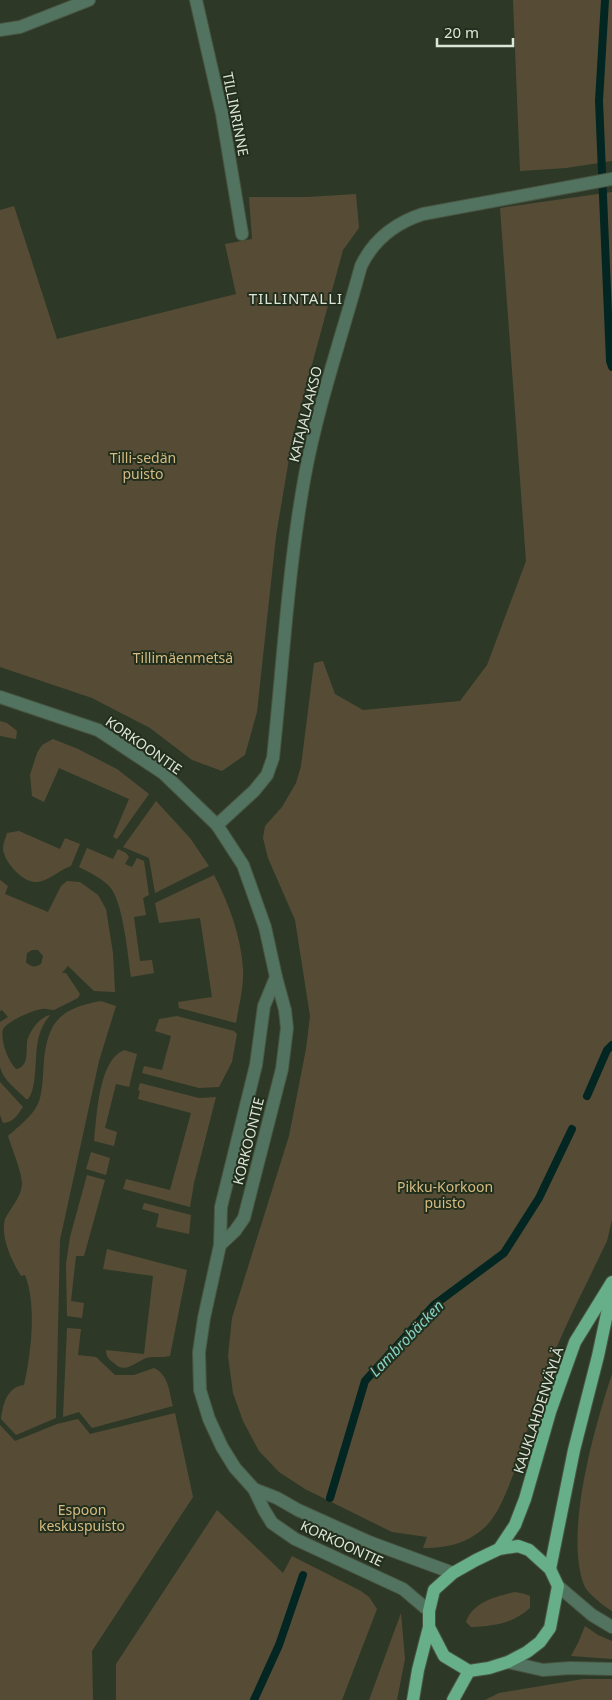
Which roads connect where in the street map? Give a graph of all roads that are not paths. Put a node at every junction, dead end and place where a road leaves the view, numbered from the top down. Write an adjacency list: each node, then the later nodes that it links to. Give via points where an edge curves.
1 (88, 0): 3 (street, via 20,27)
2 (196, 0): 5 (street, TILLINRINNE, via 222,114)
3 (0, 30)
4 (612, 179): 7 (street, KATAJALAAKSO, via 408,218 382,236 368,253 361,266 315,428 305,475 273,758 267,775 254,791)
5 (242, 234)
6 (0, 697): 7 (street, KORKOONTIE, via 98,730 163,773)
7 (217, 825): 8 (street, KORKOONTIE, via 243,865 265,927)
8 (276, 977): 9 (street, KORKOONTIE, via 264,1006 256,1066 221,1207); 9 (street, KORKOONTIE, via 287,1028 282,1069 244,1218 236,1231)
9 (220, 1245): 12 (street, KORKOONTIE, via 199,1352 200,1390 222,1447)
10 (612, 1282): 13 (main road, KAUKLAHDENVÄYLÄ, via 575,1342 550,1412 525,1500 515,1525)
11 (612, 1290): 14 (main road)
12 (254, 1489): 15 (street, KORKOONTIE, via 369,1542); 17 (street, KORKOONTIE, via 272,1523 295,1539 396,1585)
13 (499, 1549): 14 (main road, via 518,1546 529,1550); 15 (main road)
14 (550, 1569): 16 (main road)
15 (453, 1573): 17 (main road, via 434,1590)
16 (558, 1586): 19 (street, via 592,1615); 20 (main road, via 550,1628 540,1642)
17 (429, 1611): 18 (main road)
18 (430, 1627): 22 (main road, via 444,1656); 23 (main road)
19 (612, 1627)
20 (508, 1662): 21 (street, via 543,1670); 22 (main road)
21 (612, 1668)
22 (469, 1671): 24 (main road)
23 (413, 1700)
24 (453, 1700)

